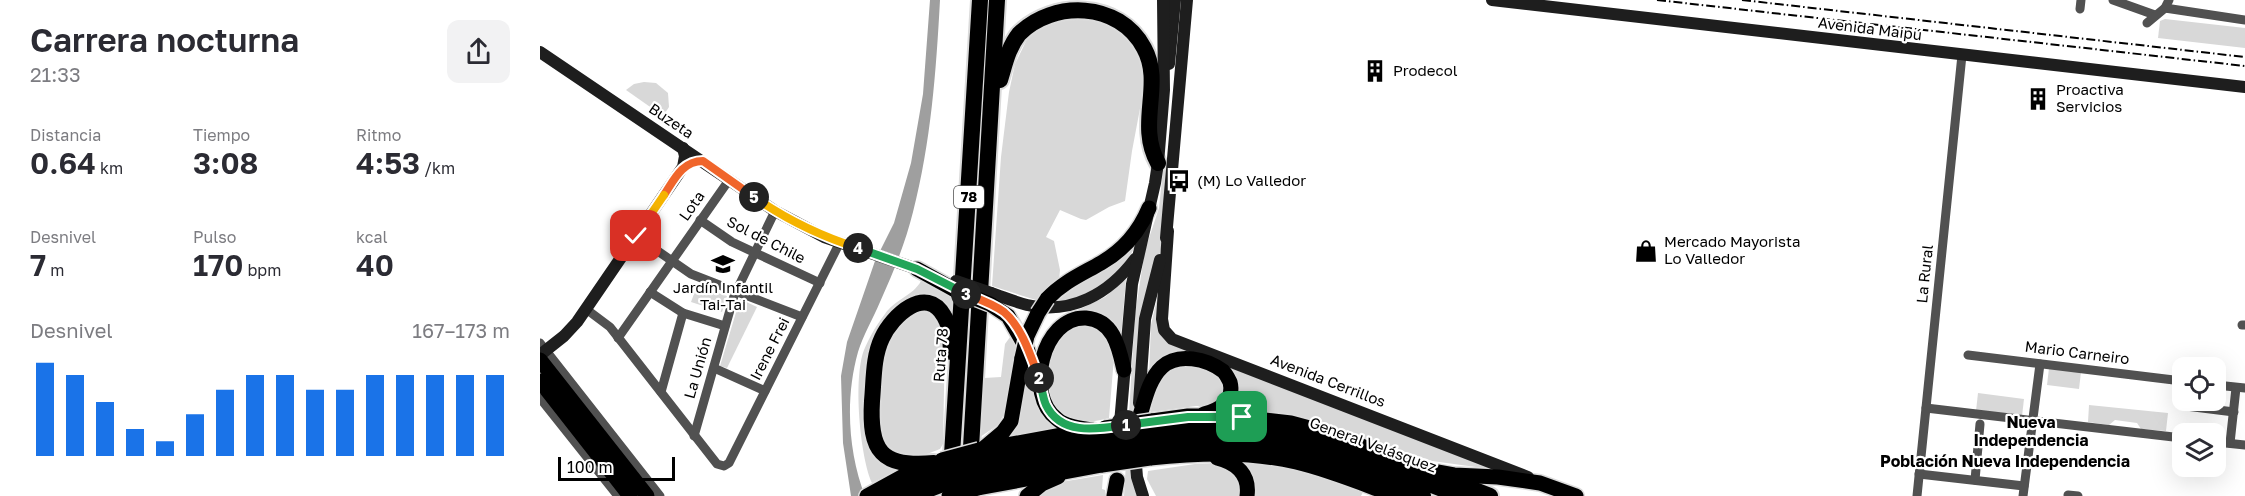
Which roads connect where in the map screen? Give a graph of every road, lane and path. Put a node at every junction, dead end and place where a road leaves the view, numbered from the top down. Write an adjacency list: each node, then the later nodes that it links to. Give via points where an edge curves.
1 (980, 0): 53 (highway, Ruta 78 / 78)
2 (998, 0): 16 (highway, 78)
3 (1163, 0): 15 (main road)
4 (1175, 0): 15 (main road)
5 (1186, 0): 25 (main road)
6 (1492, 0): 13 (main road, Avenida Maipú)
7 (2113, 0): 9 (street)
8 (2167, 4): 9 (street); 10 (street)
9 (2155, 15): 11 (street)
10 (2245, 20)
11 (2147, 23)
12 (540, 52): 17 (main road, Buzeta)
13 (1962, 55): 14 (main road, Avenida Maipú); 55 (street, La Rural)
14 (2245, 87)
15 (1164, 90): 19 (main road)
16 (992, 107): 19 (highway, via 1009,51 1030,22 1056,8 1099,9 1124,23 1148,55 1149,141); 71 (highway, 78)
17 (683, 148): 18 (main road, Buzeta); 20 (main road)
18 (703, 161): 20 (main road); 21 (main road, Buzeta)
19 (1158, 163): 22 (main road)
20 (683, 167): 26 (main road)
21 (729, 180): 23 (main road, Buzeta); 24 (street, Lota)
22 (1149, 208): 29 (main road); 71 (main road, bridge, via 1135,234 1120,250 1047,299 1028,336 1011,421)
23 (775, 211): 27 (main road, Buzeta); 28 (street, La Unión)
24 (700, 220): 28 (street, Sol de Chile); 30 (street, Lota)
25 (1168, 231): 62 (main road, via 1145,319); 75 (main road, Avenida Cerrillos, via 1162,319 1164,330 1172,339)
26 (636, 236): 30 (street); 36 (main road)
27 (840, 242): 31 (main road, Buzeta); 32 (street, Irene Frei)
28 (754, 253): 32 (street, Sol de Chile); 33 (street, La Unión)
29 (1137, 255): 35 (main road, via 1108,288 1073,305 1057,308); 45 (main road)
30 (671, 262): 33 (street); 34 (street, Lota)
31 (917, 269): 35 (main road, bridge)
32 (820, 283): 38 (street, Irene Frei)
33 (736, 291): 38 (street); 39 (street, La Unión)
34 (650, 292): 37 (street); 40 (street, Lota)
35 (990, 298): 48 (main road, via 1014,325)
36 (586, 309): 40 (street, via 605,322); 41 (main road, via 568,332)
37 (683, 313): 39 (street); 52 (street)
38 (802, 317): 51 (street, Irene Frei)
39 (725, 326): 44 (street, La Unión)
40 (618, 338): 52 (street)
41 (542, 352): 81 (main road); 82 (street)
42 (1968, 354): 43 (street, Mario Carneiro)
43 (2040, 364): 46 (street, Mario Carneiro); 59 (street)
44 (714, 368): 51 (street); 61 (street, La Unión)
45 (1124, 370): 48 (main road, via 1110,330 1097,320 1079,318 1055,333 1044,356); 77 (main road)
46 (2172, 380)
47 (540, 381): 80 (main road)
48 (1040, 382): 64 (main road, via 1045,402 1055,418)
49 (2226, 386): 50 (street)
50 (2241, 388): 57 (street)
51 (765, 391): 61 (street, Irene Frei, via 729,463 717,464)
52 (661, 392): 61 (street)
53 (957, 393): 73 (highway, Ruta 78 / 78); 73 (highway, via 945,317 931,305 908,307 887,329 877,352 872,432 878,448 894,461)
54 (540, 398): 79 (street)
55 (1926, 408): 59 (street); 72 (street, La Rural)
56 (2226, 411): 57 (street)
57 (2234, 412): 66 (street)
58 (1188, 417): 62 (main road); 62 (main road, via 1221,407 1231,388 1223,371 1181,358 1166,363 1150,387); 70 (main road, via 1242,417 1302,426)
59 (2032, 421): 63 (street); 76 (street)
60 (1980, 424): 74 (street)
61 (694, 436)
62 (1148, 436): 64 (highway, General Velásquez, bridge); 64 (main road, bridge); 68 (main road); 85 (main road, via 1136,466); 88 (highway, General Velásquez, via 1284,448 1335,462); 89 (highway, General Velásquez, via 1205,427 1280,433 1337,448)
63 (2172, 437)
64 (1101, 443): 69 (main road); 71 (highway, General Velásquez); 71 (main road)
65 (2226, 443): 66 (street)
66 (2230, 443): 67 (street)
67 (2245, 445)
68 (1181, 455): 86 (main road, via 1217,458 1234,464 1245,477); 87 (main road, via 1240,454 1293,461)
69 (1080, 469): 71 (main road); 84 (main road, via 1042,484)
70 (1421, 469): 75 (main road); 90 (highway)
71 (978, 470): 73 (highway, General Velásquez, bridge); 73 (main road, bridge)
72 (1919, 474): 74 (street); 92 (street, La Rural)
73 (943, 478): 78 (highway, General Velásquez); 83 (highway, General Velásquez)
74 (1975, 480): 76 (street)
75 (1540, 483): 91 (main road, Avenida Cerrillos)
76 (2024, 486): 93 (street)
77 (1116, 491)
78 (876, 495)
79 (618, 496)
80 (630, 496)
81 (647, 496)
82 (660, 496)
83 (912, 496)
84 (1027, 496)
85 (1143, 496)
86 (1247, 496)
87 (1396, 496)
88 (1423, 496)
89 (1460, 496)
90 (1490, 496)
91 (1576, 496)
92 (1917, 496)
93 (2023, 496)

